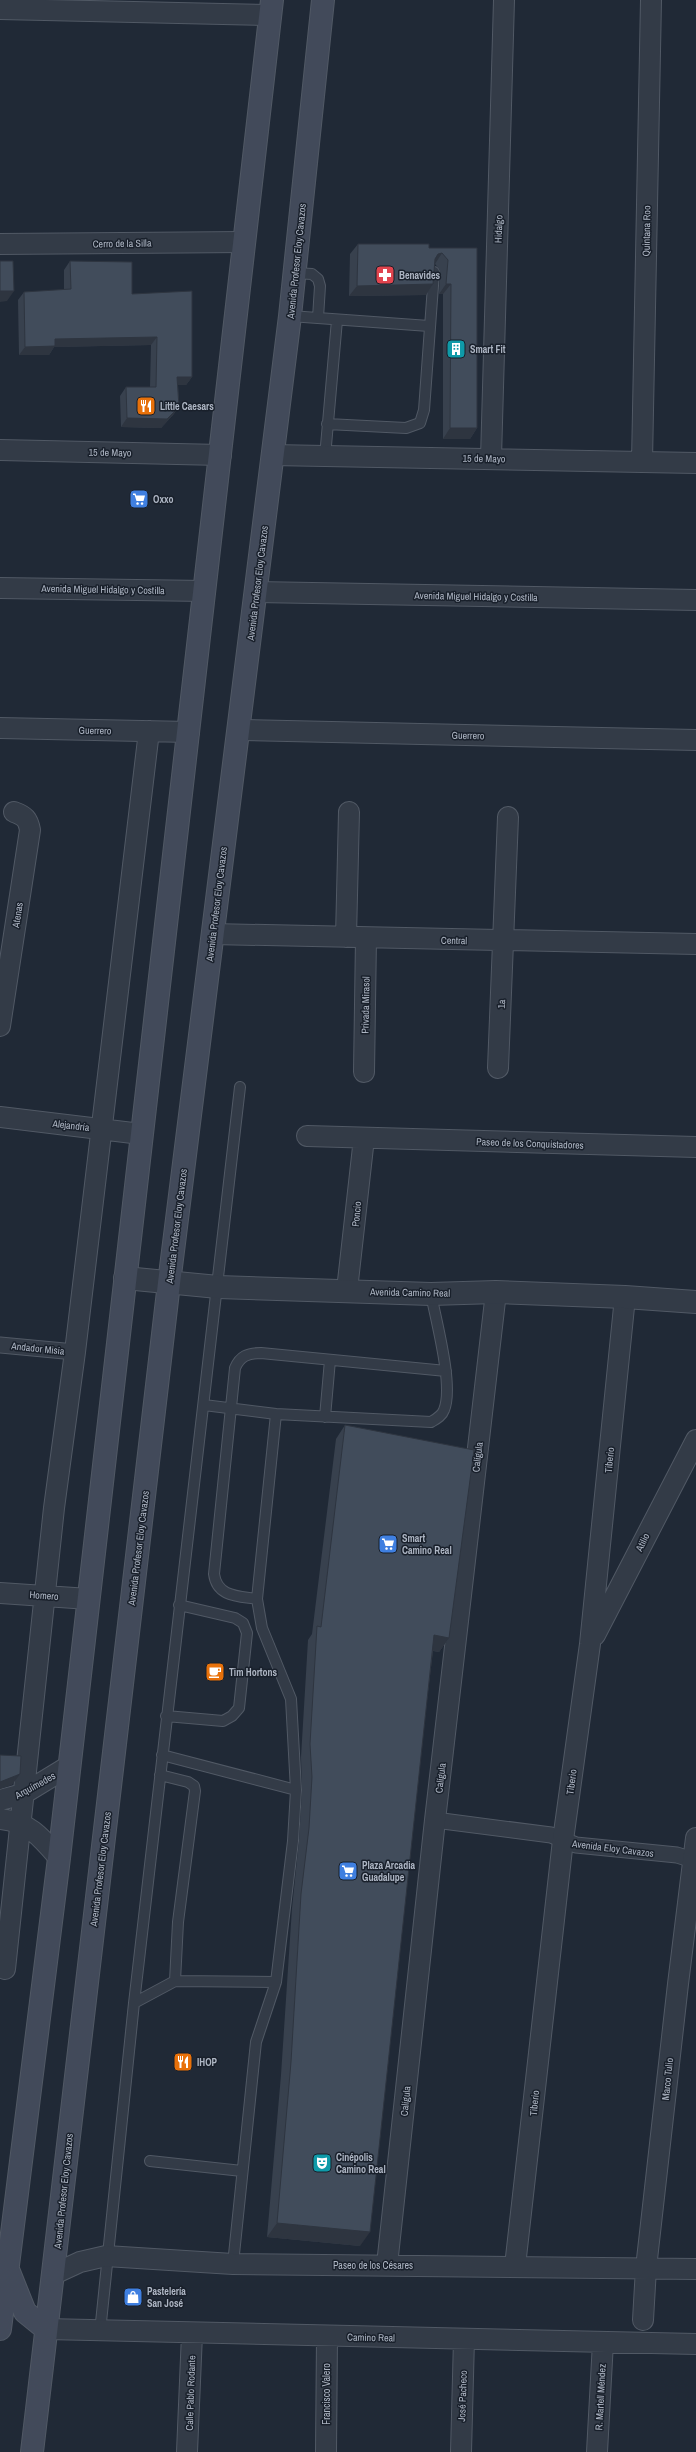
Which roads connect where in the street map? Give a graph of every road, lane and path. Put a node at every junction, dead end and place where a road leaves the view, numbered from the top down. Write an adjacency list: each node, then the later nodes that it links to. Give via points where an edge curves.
1 (323, 0): 9 (main road, Avenida Profesor Eloy Cavazos)
2 (504, 0): 19 (street, Hidalgo)
3 (651, 0): 20 (street, Quintana Roo)
4 (271, 8): 5 (street); 6 (main road)
5 (0, 9)
6 (244, 242): 7 (street, Cerro de la Silla); 16 (main road)
7 (0, 244)
8 (434, 270): 13 (lane)
9 (295, 273): 10 (main road, Avenida Profesor Eloy Cavazos); 11 (lane, via 312,274 318,278)
10 (290, 316): 11 (lane); 17 (main road, Avenida Profesor Eloy Cavazos)
11 (318, 318): 12 (lane)
12 (337, 320): 13 (lane); 14 (lane)
13 (429, 326): 14 (lane, via 424,410 420,423 406,428)
14 (327, 424): 18 (lane)
15 (0, 450): 16 (street, 15 de Mayo)
16 (221, 454): 23 (main road)
17 (272, 455): 18 (street, 15 de Mayo); 24 (main road, Avenida Profesor Eloy Cavazos)
18 (325, 457): 19 (street, 15 de Mayo)
19 (491, 458): 20 (street, 15 de Mayo)
20 (642, 462): 21 (street, 15 de Mayo)
21 (696, 464)
22 (0, 588): 23 (street, Avenida Miguel Hidalgo y Costilla)
23 (205, 591): 29 (main road)
24 (256, 592): 25 (street, Avenida Miguel Hidalgo y Costilla); 27 (main road, Avenida Profesor Eloy Cavazos)
25 (696, 600)
26 (0, 728): 28 (street, Guerrero)
27 (239, 730): 30 (street, Guerrero); 34 (main road, Avenida Profesor Eloy Cavazos)
28 (149, 731): 29 (street, Guerrero); 45 (street)
29 (189, 732): 46 (main road)
30 (696, 740)
31 (14, 812): 39 (street, Atenas, via 24,815 29,821 30,830)
32 (349, 812): 35 (street)
33 (508, 817): 37 (street, 1a)
34 (212, 934): 35 (street, Central); 51 (main road, Avenida Profesor Eloy Cavazos)
35 (346, 937): 36 (street, Central)
36 (366, 938): 37 (street, Central); 42 (street, Privada Mirasol)
37 (504, 940): 38 (street, Central); 41 (street, 1a)
38 (696, 944)
39 (1, 1001): 40 (street, Atenas)
40 (0, 1026)
41 (498, 1068)
42 (364, 1072)
43 (240, 1087): 52 (lane)
44 (0, 1117): 45 (street, Alejandría)
45 (101, 1128): 46 (street, Alejandría); 59 (street)
46 (141, 1134): 50 (main road)
47 (307, 1136): 48 (street, Paseo de los Conquistadores)
48 (364, 1138): 49 (street, Paseo de los Conquistadores); 53 (street, Poncio)
49 (696, 1148)
50 (125, 1278): 51 (street, Avenida Camino Real); 69 (main road)
51 (170, 1282): 52 (street, Avenida Camino Real); 100 (main road, Avenida Profesor Eloy Cavazos)
52 (218, 1287): 53 (street, Avenida Camino Real); 62 (lane)
53 (347, 1290): 55 (street, Avenida Camino Real)
54 (496, 1292): 55 (street, Avenida Camino Real); 56 (street, Avenida Camino Real); 81 (street, Calígula)
55 (431, 1294): 61 (lane)
56 (625, 1297): 57 (street, Avenida Camino Real); 72 (street, Tiberio)
57 (696, 1302)
58 (0, 1345): 59 (street, Andador Misia)
59 (75, 1352): 68 (street, via 62,1440)
60 (330, 1360): 61 (lane); 63 (lane, via 260,1352 244,1355 235,1368); 65 (lane)
61 (446, 1371): 65 (lane, via 444,1411 439,1418 431,1422)
62 (204, 1405): 63 (lane); 71 (lane)
63 (232, 1409): 64 (lane); 70 (lane, via 214,1574 217,1586 227,1594)
64 (276, 1414): 65 (lane); 70 (lane)
65 (325, 1417)
66 (696, 1440): 72 (street, Atilio)
67 (0, 1593): 68 (street, Homero)
68 (45, 1595): 69 (street, Homero); 78 (street)
69 (89, 1599): 75 (main road)
70 (257, 1599): 77 (lane, via 262,1628 291,1699)
71 (179, 1605): 73 (lane); 73 (lane, via 243,1622 247,1633 239,1708 223,1721)
72 (590, 1644): 84 (street, Tiberio)
73 (166, 1716): 74 (lane)
74 (162, 1755): 76 (lane); 77 (lane)
75 (69, 1766): 78 (street, Arquímedes); 85 (main road)
76 (160, 1775): 88 (lane, via 188,1782 194,1786 195,1791 178,1922); 90 (lane)
77 (296, 1790): 89 (lane, via 293,1841)
78 (23, 1794): 79 (street, Arquímedes); 82 (street)
79 (0, 1800)
80 (0, 1819): 82 (street)
81 (435, 1820): 84 (street, Avenida Eloy Cavazos, via 551,1835); 95 (street, Calígula)
82 (21, 1823): 85 (street, via 40,1837); 87 (street)
83 (696, 1838): 86 (street, Marco Tulio)
84 (563, 1840): 86 (street, Avenida Eloy Cavazos, via 576,1845 677,1855); 96 (street, Tiberio)
85 (59, 1858): 97 (main road)
86 (694, 1861): 98 (street, Marco Tulio)
87 (5, 1969)
88 (175, 1981): 89 (lane); 90 (lane)
89 (276, 1982): 92 (lane, via 256,2042)
90 (134, 2003): 93 (lane)
91 (150, 2161): 92 (lane)
92 (242, 2172): 94 (lane)
93 (106, 2256): 94 (street, Paseo de los Césares); 100 (street, Paseo de los Césares, via 80,2262); 104 (lane)
94 (233, 2264): 95 (street, Paseo de los Césares)
95 (387, 2265): 96 (street, Paseo de los Césares)
96 (515, 2266): 98 (street, Paseo de los Césares)
97 (8, 2267): 102 (main road); 103 (main road, via 25,2312)
98 (646, 2268): 99 (street, Paseo de los Césares); 101 (street, Marco Tulio)
99 (696, 2269)
100 (54, 2274): 103 (main road, Avenida Profesor Eloy Cavazos)
101 (643, 2320)
102 (0, 2329)
103 (46, 2329): 104 (street, Camino Real); 110 (main road, Avenida Profesor Eloy Cavazos)
104 (100, 2332): 105 (street, Camino Real)
105 (192, 2334): 106 (street, Camino Real); 111 (street, Calle Pablo Rodante)
106 (327, 2337): 107 (street, Camino Real); 112 (street, Francisco Valero)
107 (464, 2339): 108 (street, Camino Real); 113 (street, José Pacheco)
108 (603, 2342): 109 (street, Camino Real); 114 (street, R. Martell Méndez)
109 (696, 2344)
110 (32, 2452)
111 (187, 2452)
112 (326, 2452)
113 (461, 2452)
114 (597, 2452)

